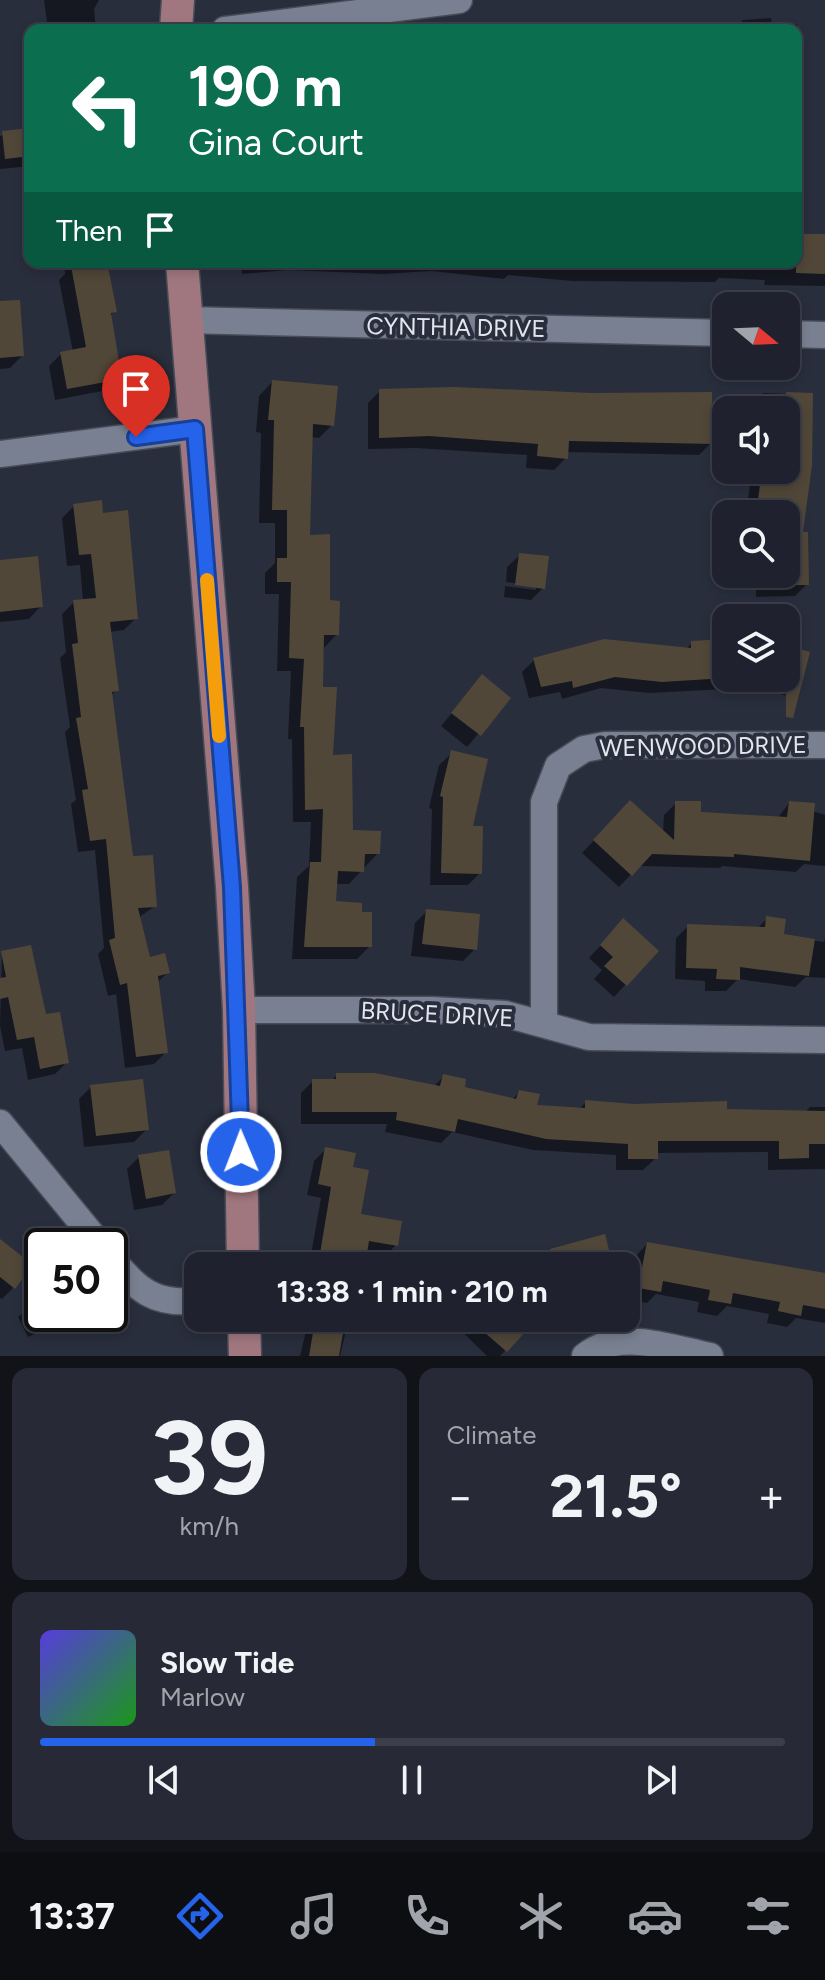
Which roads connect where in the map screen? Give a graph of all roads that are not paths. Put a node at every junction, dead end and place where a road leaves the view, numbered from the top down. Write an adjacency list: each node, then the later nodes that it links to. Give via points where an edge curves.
1 (162, 0): 4 (street)
2 (178, 0): 5 (main road)
3 (459, 0): 6 (street)
4 (172, 24)
5 (175, 24)
6 (272, 24)
7 (182, 268): 8 (main road)
8 (186, 320): 9 (street, CYNTHIA DRIVE); 12 (main road)
9 (712, 333)
10 (800, 334): 11 (street)
11 (825, 335)
12 (195, 429): 13 (street); 15 (main road)
13 (0, 454)
14 (825, 745): 16 (street, WENWOOD DRIVE, via 605,745 584,749 558,766 544,802)
15 (239, 1010): 16 (street, BRUCE DRIVE, via 432,1010 505,1014); 20 (main road)
16 (544, 1024): 17 (street, BRUCE DRIVE, via 589,1037)
17 (825, 1040)
18 (0, 1123): 19 (street)
19 (86, 1228)
20 (243, 1252)
21 (128, 1274): 22 (street, via 153,1298)
22 (184, 1302)
23 (244, 1332): 24 (main road)
24 (245, 1356)
25 (585, 1356): 26 (street, via 615,1342 641,1342)
26 (710, 1356)

